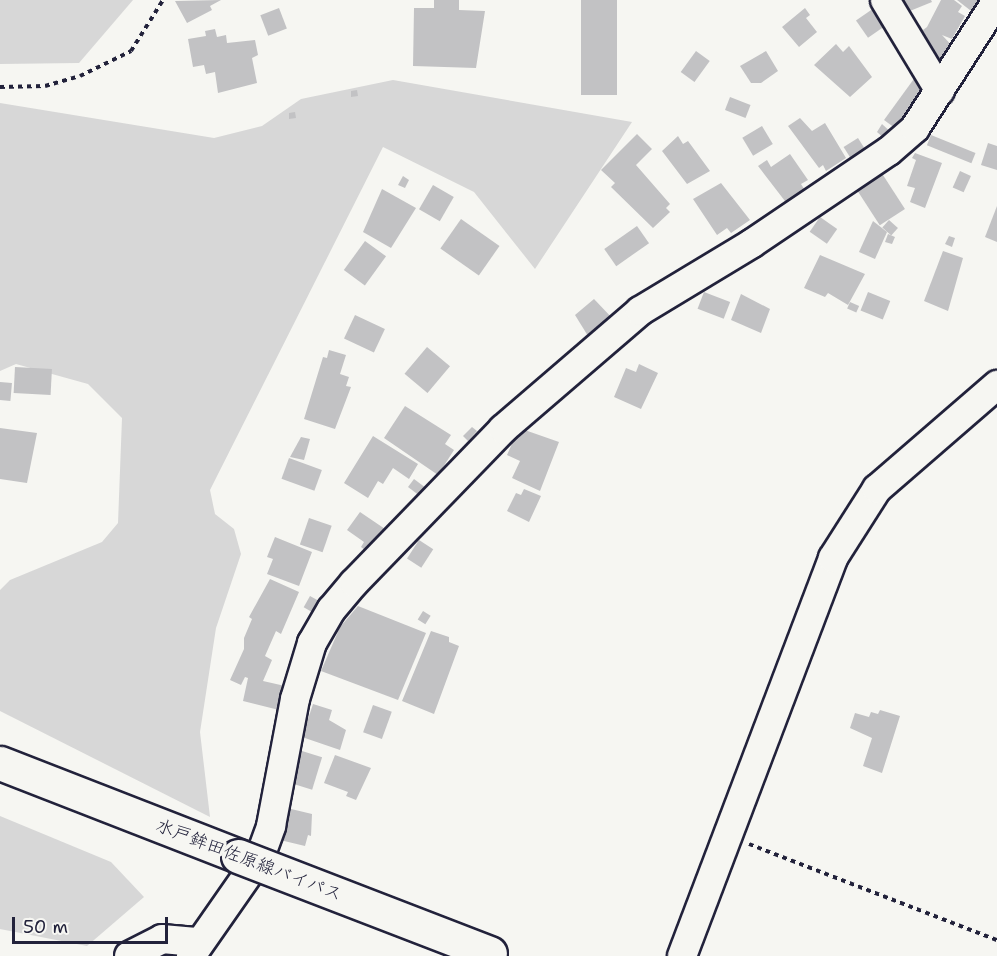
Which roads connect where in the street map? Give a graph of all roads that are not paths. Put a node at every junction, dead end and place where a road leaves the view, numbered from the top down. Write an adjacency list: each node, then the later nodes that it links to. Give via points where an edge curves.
1 (885, 0): 3 (street)
2 (997, 1): 3 (street)
3 (940, 91): 6 (street, via 915,128 889,151 632,318 503,429 354,583 332,609 312,643 295,699 271,826 260,857 230,905)
4 (997, 385): 9 (street, via 877,489 833,558)
5 (0, 764): 7 (main road, 水戸鉾田佐原線バイパス, bridge)
6 (195, 949): 8 (street, via 162,939)
7 (494, 954)
8 (129, 956)
9 (682, 956)

